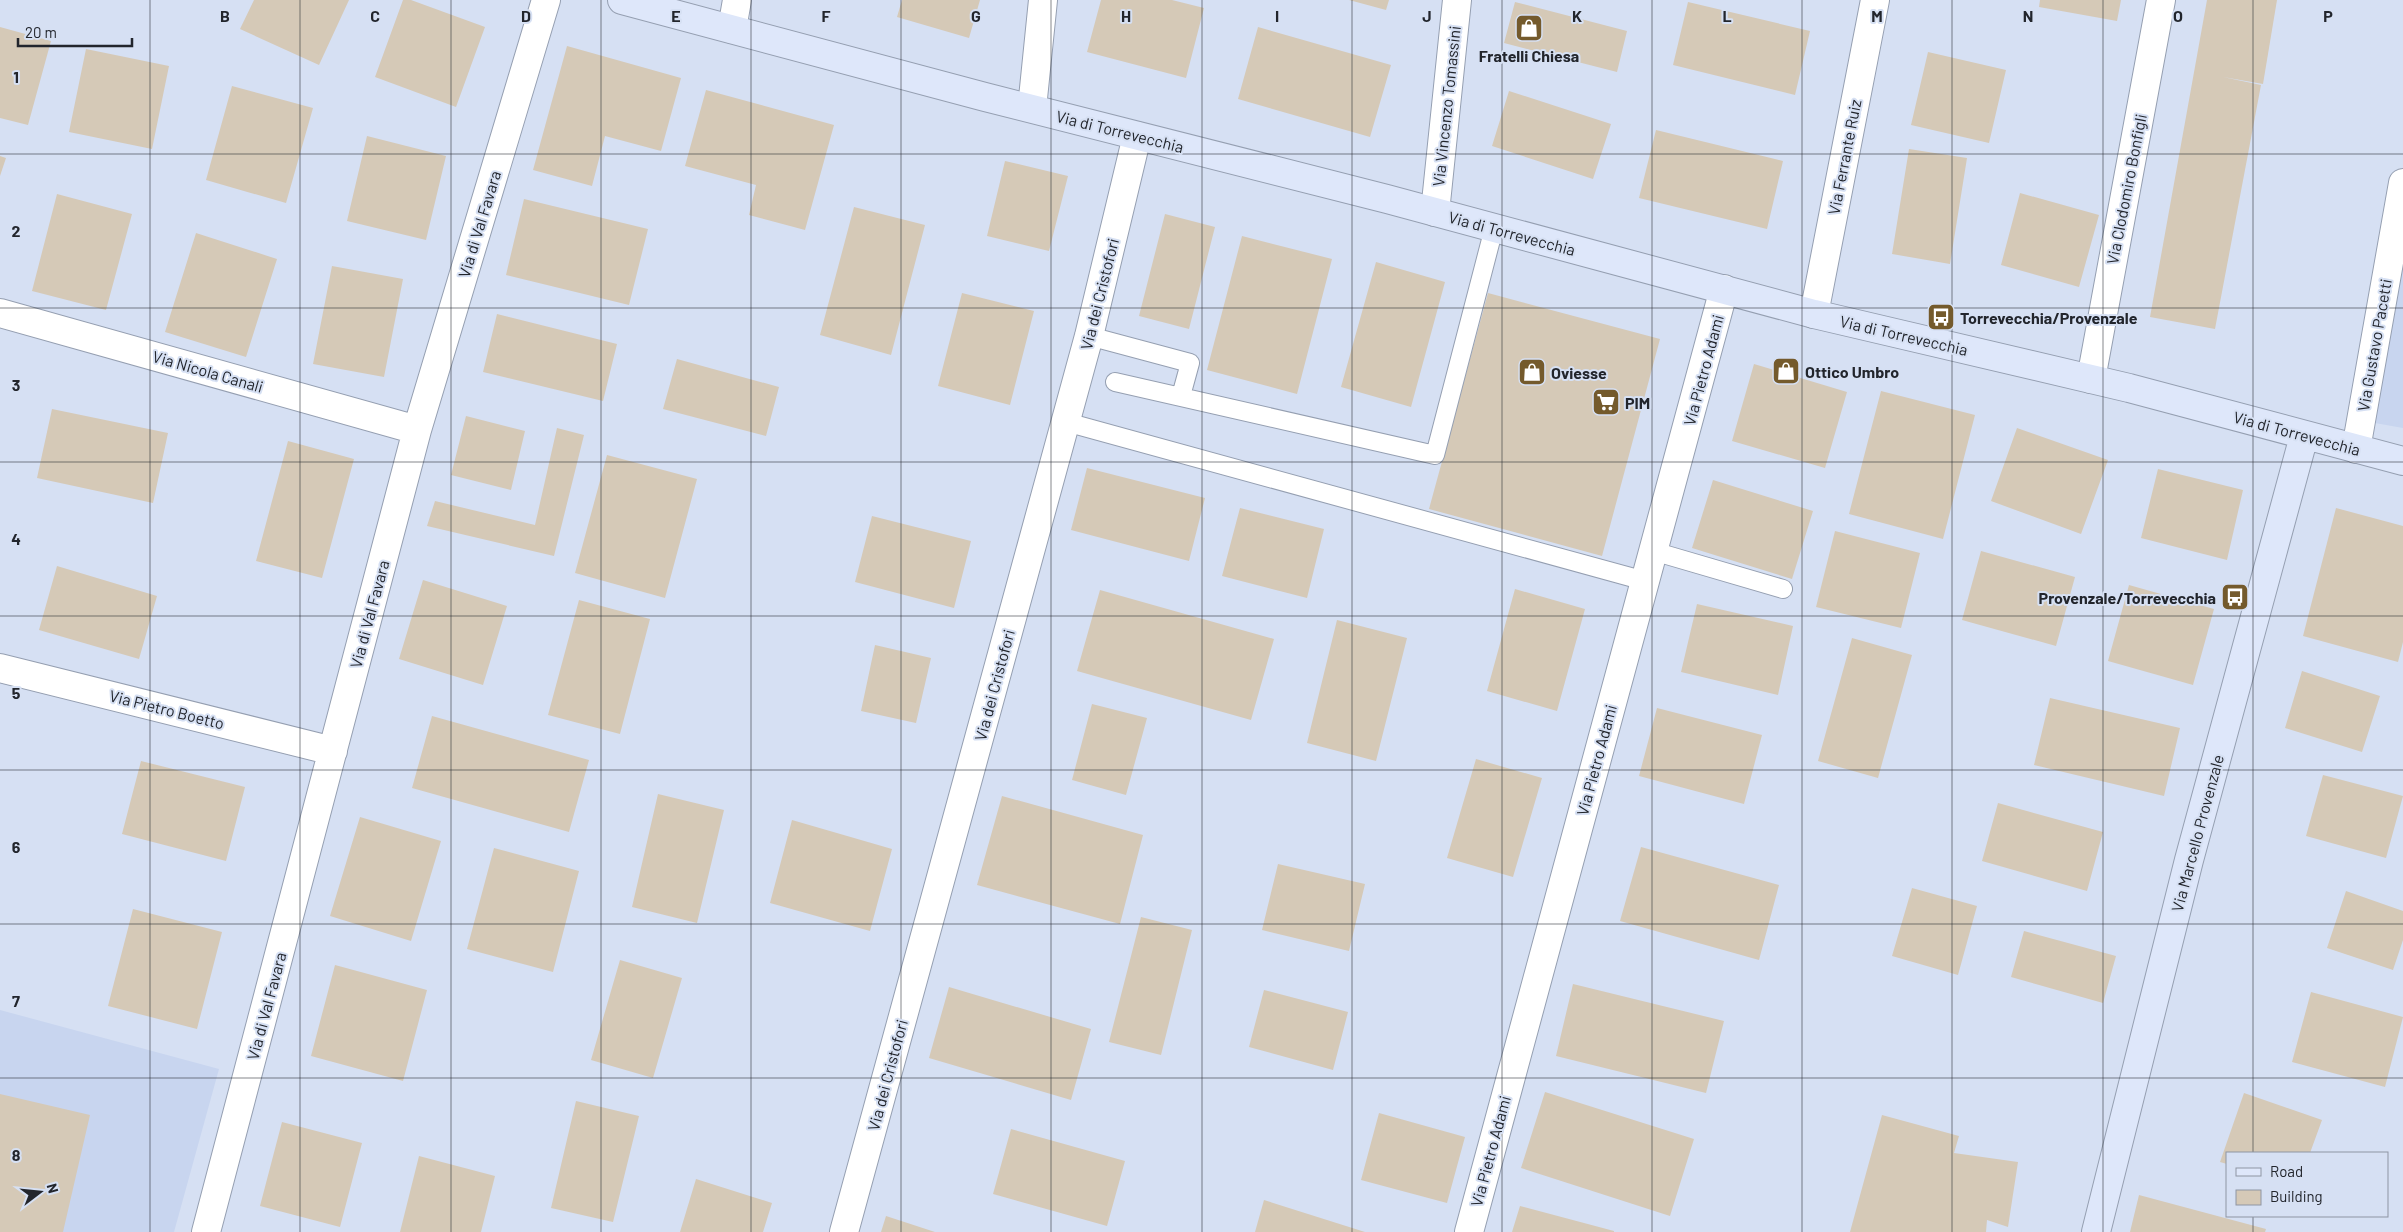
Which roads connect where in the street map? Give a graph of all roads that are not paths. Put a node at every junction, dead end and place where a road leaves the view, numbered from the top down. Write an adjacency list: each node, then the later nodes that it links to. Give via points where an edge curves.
1 (546, 0): 23 (street, Via di Val Favara)
2 (622, 0): 8 (main road, Via di Torrevecchia)
3 (737, 0): 9 (street)
4 (1043, 0): 10 (street)
5 (1457, 0): 13 (street, Via Vincenzo Tomassini)
6 (1875, 0): 17 (street, Via Ferrante Ruiz)
7 (2161, 0): 19 (street, Via Clodomiro Bonfigli)
8 (650, 4): 9 (main road, Via di Torrevecchia)
9 (732, 29): 10 (main road, Via di Torrevecchia)
10 (1032, 108): 11 (main road, Via di Torrevecchia)
11 (1137, 136): 13 (main road, Via di Torrevecchia); 18 (street, Via dei Cristofori)
12 (2403, 183): 25 (street, Via Gustavo Pacetti)
13 (1435, 212): 14 (main road, Via di Torrevecchia)
14 (1494, 228): 15 (main road, Via di Torrevecchia); 21 (lane, via 1435,455)
15 (1724, 289): 17 (main road, Via di Torrevecchia); 27 (street, Via Pietro Adami)
16 (0, 313): 23 (street, Via Nicola Canali)
17 (1814, 314): 19 (main road, Via di Torrevecchia)
18 (1089, 336): 21 (lane, via 1190,363); 22 (street, Via dei Cristofori)
19 (2091, 379): 24 (main road, Via di Torrevecchia)
20 (1114, 382): 21 (lane)
21 (1181, 396)
22 (1066, 422): 28 (lane); 33 (street, Via dei Cristofori)
23 (417, 430): 31 (street, Via di Val Favara)
24 (2304, 436): 25 (main road, Via di Torrevecchia); 35 (main road, Via Marcello Provenzale, via 2190,860)
25 (2356, 449): 26 (main road, Via di Torrevecchia)
26 (2403, 461)
27 (1653, 552): 28 (street, Via Pietro Adami); 29 (lane)
28 (1645, 581): 34 (street, Via Pietro Adami)
29 (1783, 589)
30 (0, 668): 31 (street, Via Pietro Boetto)
31 (334, 751): 32 (street, Via di Val Favara)
32 (206, 1232)
33 (844, 1232)
34 (1469, 1232)
35 (2096, 1232)

